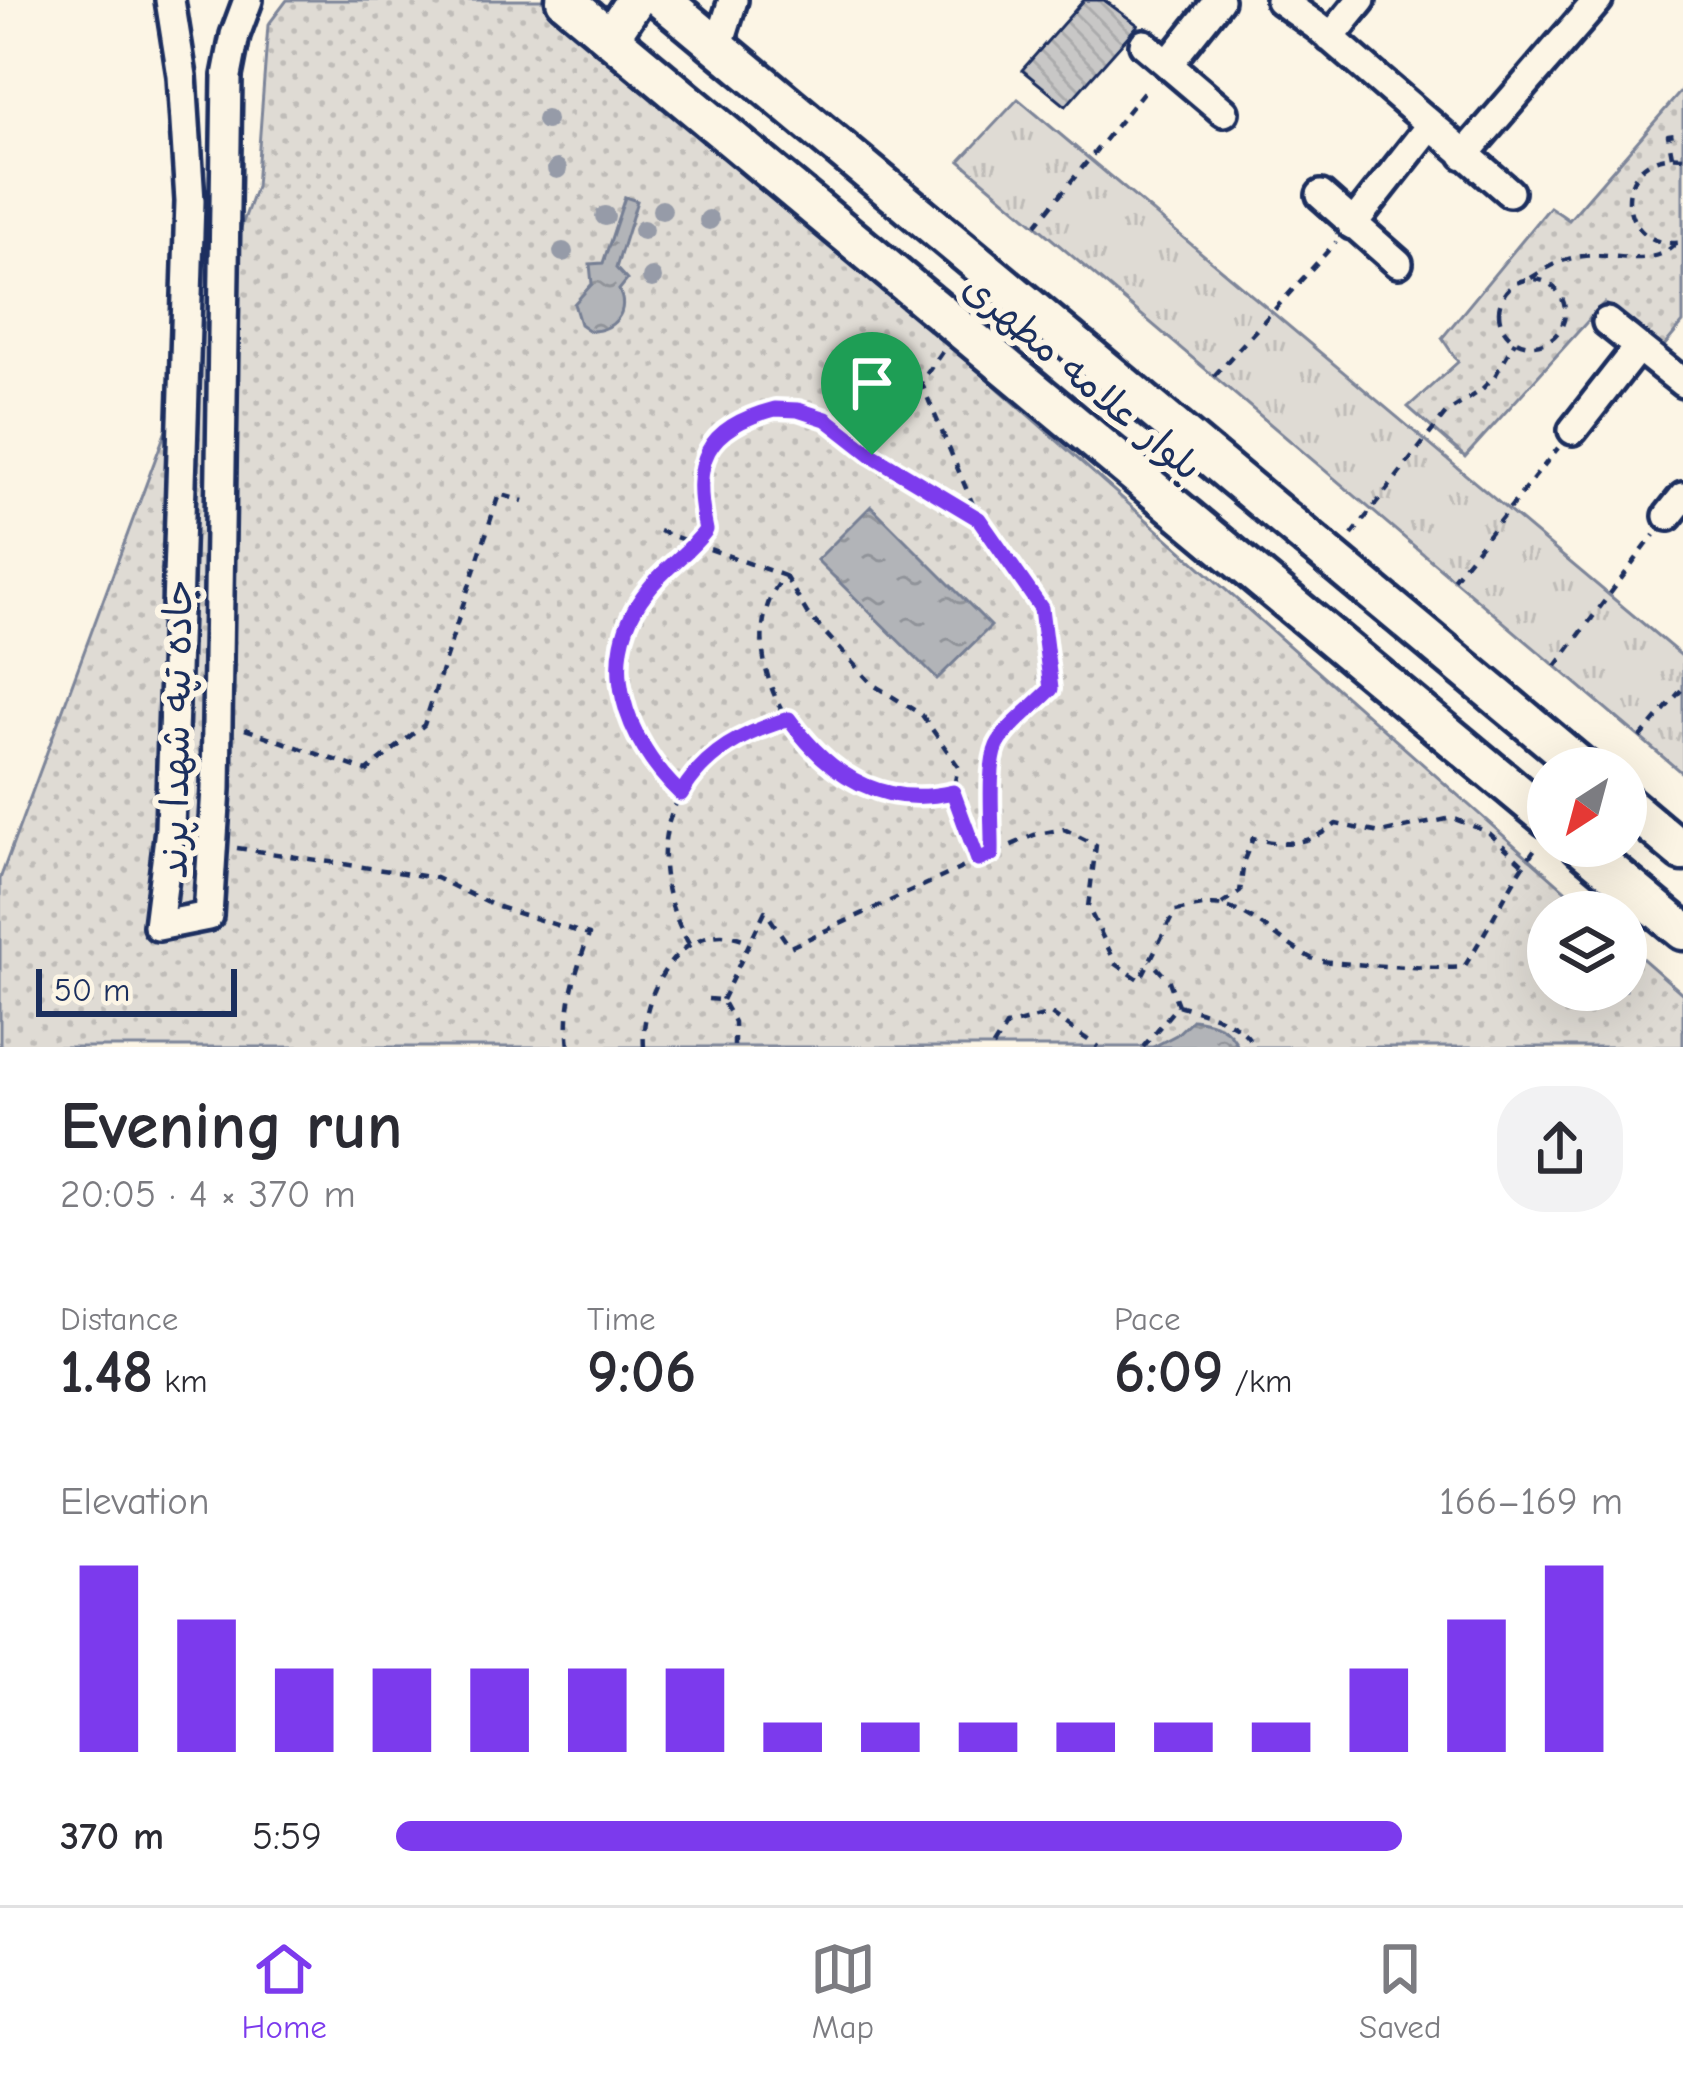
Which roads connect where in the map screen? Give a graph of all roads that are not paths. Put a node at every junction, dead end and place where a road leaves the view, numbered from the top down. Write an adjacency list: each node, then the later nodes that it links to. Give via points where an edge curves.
1 (170, 0): 2 (street, جاده تپه شهدا پرند, via 190,201 170,829 158,926 208,916 227,76)
2 (248, 0)
3 (565, 0): 11 (main road, بلوار علامه مطهری)
4 (635, 0): 11 (main road)
5 (662, 0): 14 (main road, بلوار علامه مطهری)
6 (734, 0): 14 (street)
7 (1219, 0): 15 (street)
8 (1280, 0): 12 (street)
9 (1361, 0): 12 (street)
10 (1598, 0): 19 (street)
11 (610, 38): 16 (main road, بلوار علامه مطهری)
12 (1330, 38): 18 (street)
13 (1144, 44): 15 (street)
14 (718, 48): 16 (main road); 28 (main road, بلوار علامه مطهری)
15 (1169, 63): 17 (street)
16 (688, 103): 29 (main road, بلوار علامه مطهری)
17 (1224, 112)
18 (1430, 127): 19 (street); 22 (street)
19 (1464, 155): 20 (street)
20 (1509, 193)
21 (1321, 195): 22 (street)
22 (1352, 225): 23 (street)
23 (1398, 263)
24 (1607, 322): 25 (street)
25 (1637, 347): 26 (street); 27 (street)
26 (1683, 383)
27 (1573, 430)
28 (1557, 747)
29 (1527, 800)
30 (1647, 822): 31 (main road)
31 (1683, 852)
32 (1607, 867): 33 (main road)
33 (1683, 931)

